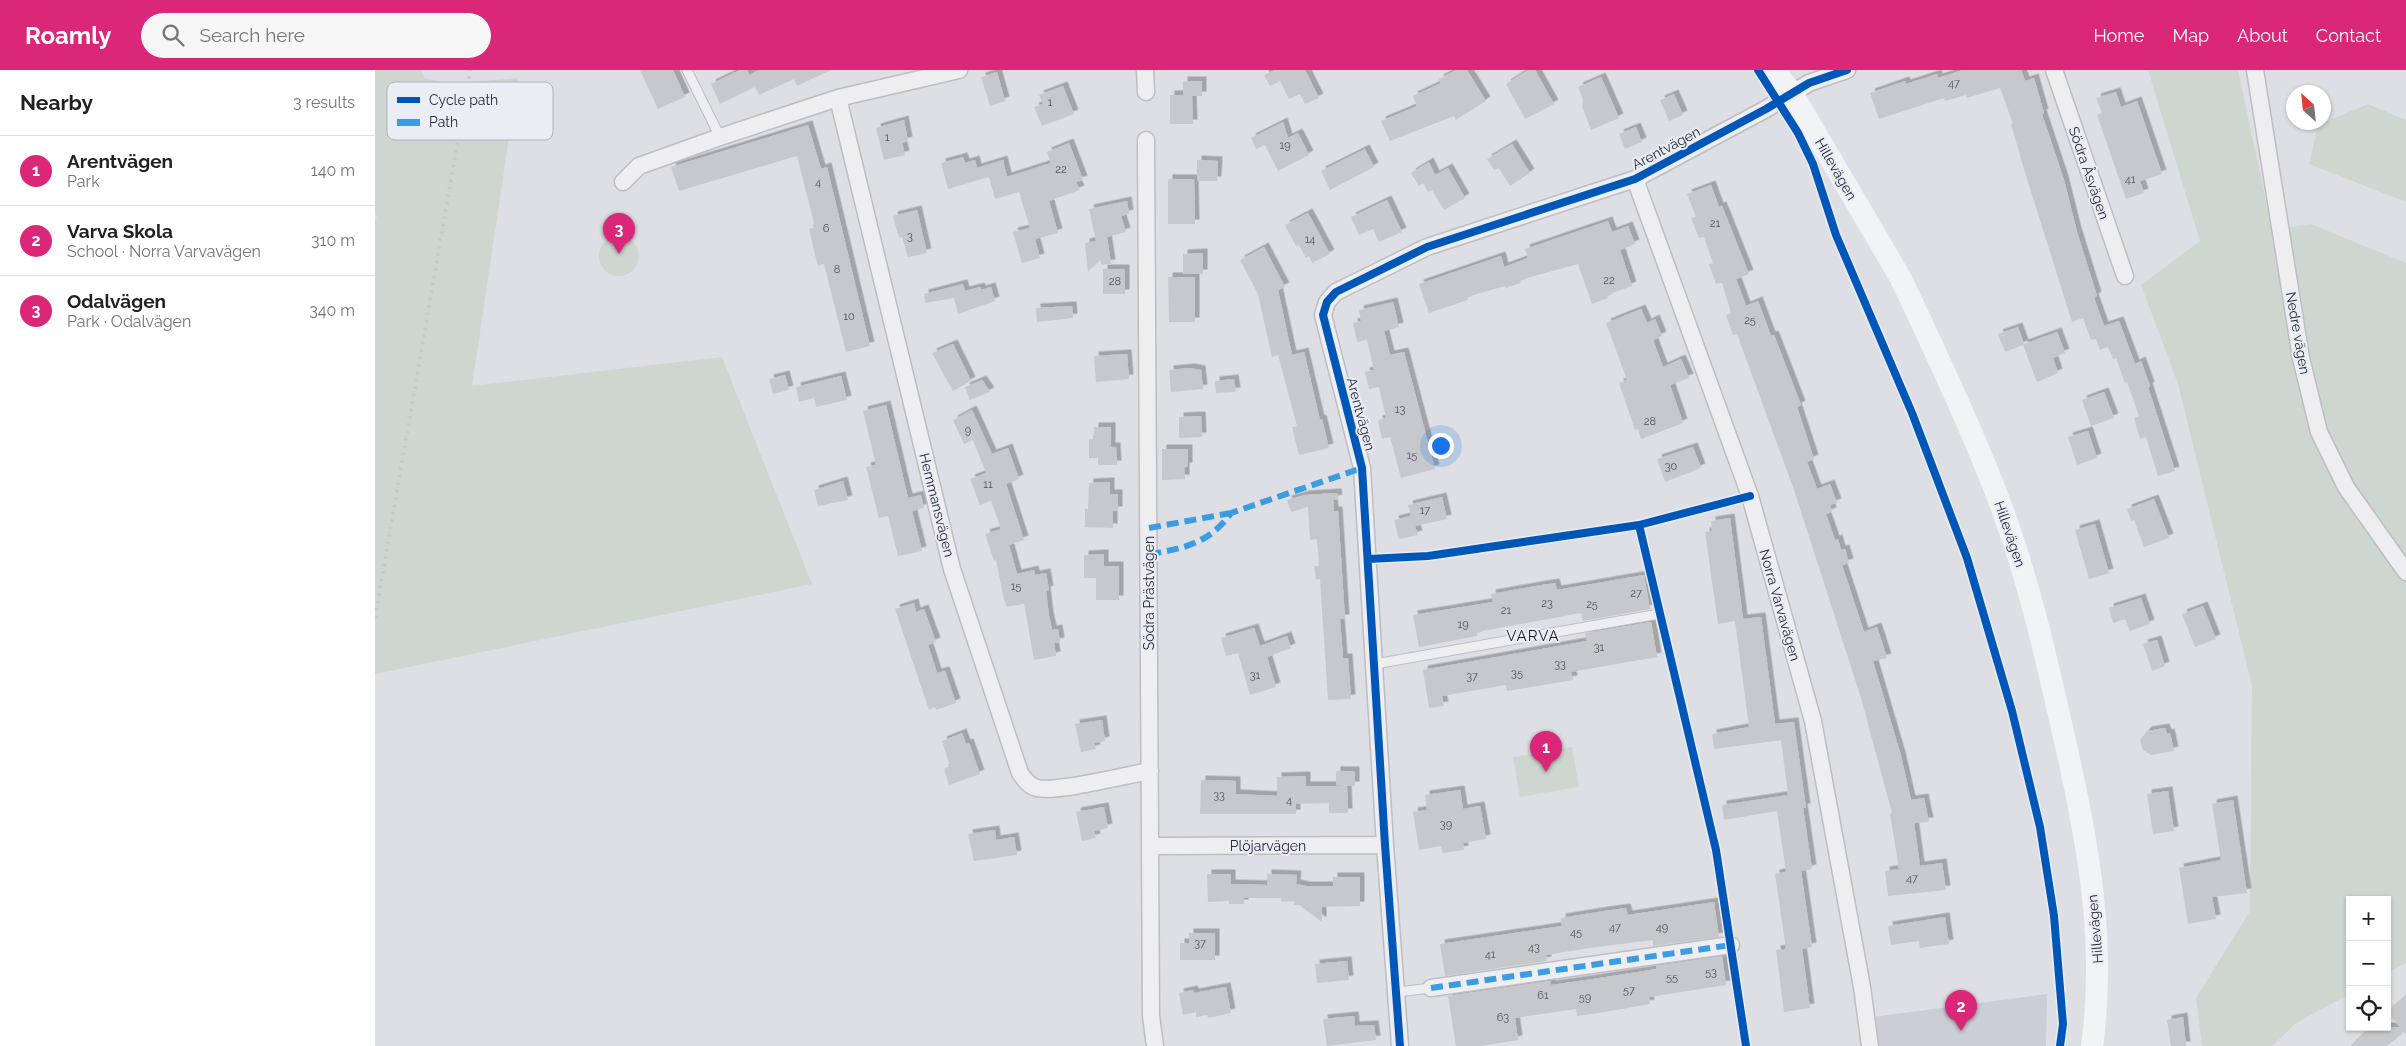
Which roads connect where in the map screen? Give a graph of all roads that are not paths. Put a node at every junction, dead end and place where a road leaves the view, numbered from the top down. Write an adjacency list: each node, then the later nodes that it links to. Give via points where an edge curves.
1 (687, 70): 12 (lane)
2 (959, 70): 8 (street)
3 (1145, 70): 9 (street)
4 (1774, 70): 10 (street, Hillevägen)
5 (1847, 70): 10 (street, Arentvägen, via 1820,78)
6 (2054, 70): 16 (street, Södra Åsvägen)
7 (2255, 70): 17 (street, Nedre vägen, via 2301,358 2319,432 2346,487)
8 (941, 72): 11 (street)
9 (1146, 92)
10 (1792, 93): 14 (street, Arentvägen); 29 (street, Hillevägen, via 1913,304 2004,514 2023,571 2051,677 2086,840 2098,946 2098,994)
11 (838, 98): 12 (street); 20 (street, Hemmansvägen, via 952,570 1021,773 1032,786 1051,789)
12 (720, 137): 15 (street, via 639,166)
13 (1146, 140): 20 (street, Södra Prästvägen)
14 (1635, 179): 19 (street, Arentvägen, via 1427,247 1336,292 1327,302 1323,315 1327,338 1362,468); 28 (street, Norra Varvavägen, via 1750,496 1813,721)
15 (623, 182)
16 (2125, 276)
17 (2406, 572)
18 (1659, 614): 19 (lane)
19 (1375, 664): 21 (street, Arentvägen)
20 (1150, 771): 22 (street, Södra Prästvägen)
21 (1385, 845): 22 (street, Plöjarvägen); 25 (street, Arentvägen)
22 (1151, 846): 26 (street, Södra Prästvägen, via 1151,1016)
23 (1731, 945): 24 (street)
24 (1431, 988): 25 (lane)
25 (1397, 992): 27 (street, Arentvägen)
26 (1155, 1046)
27 (1400, 1046)
28 (1870, 1046)
29 (2092, 1046)

